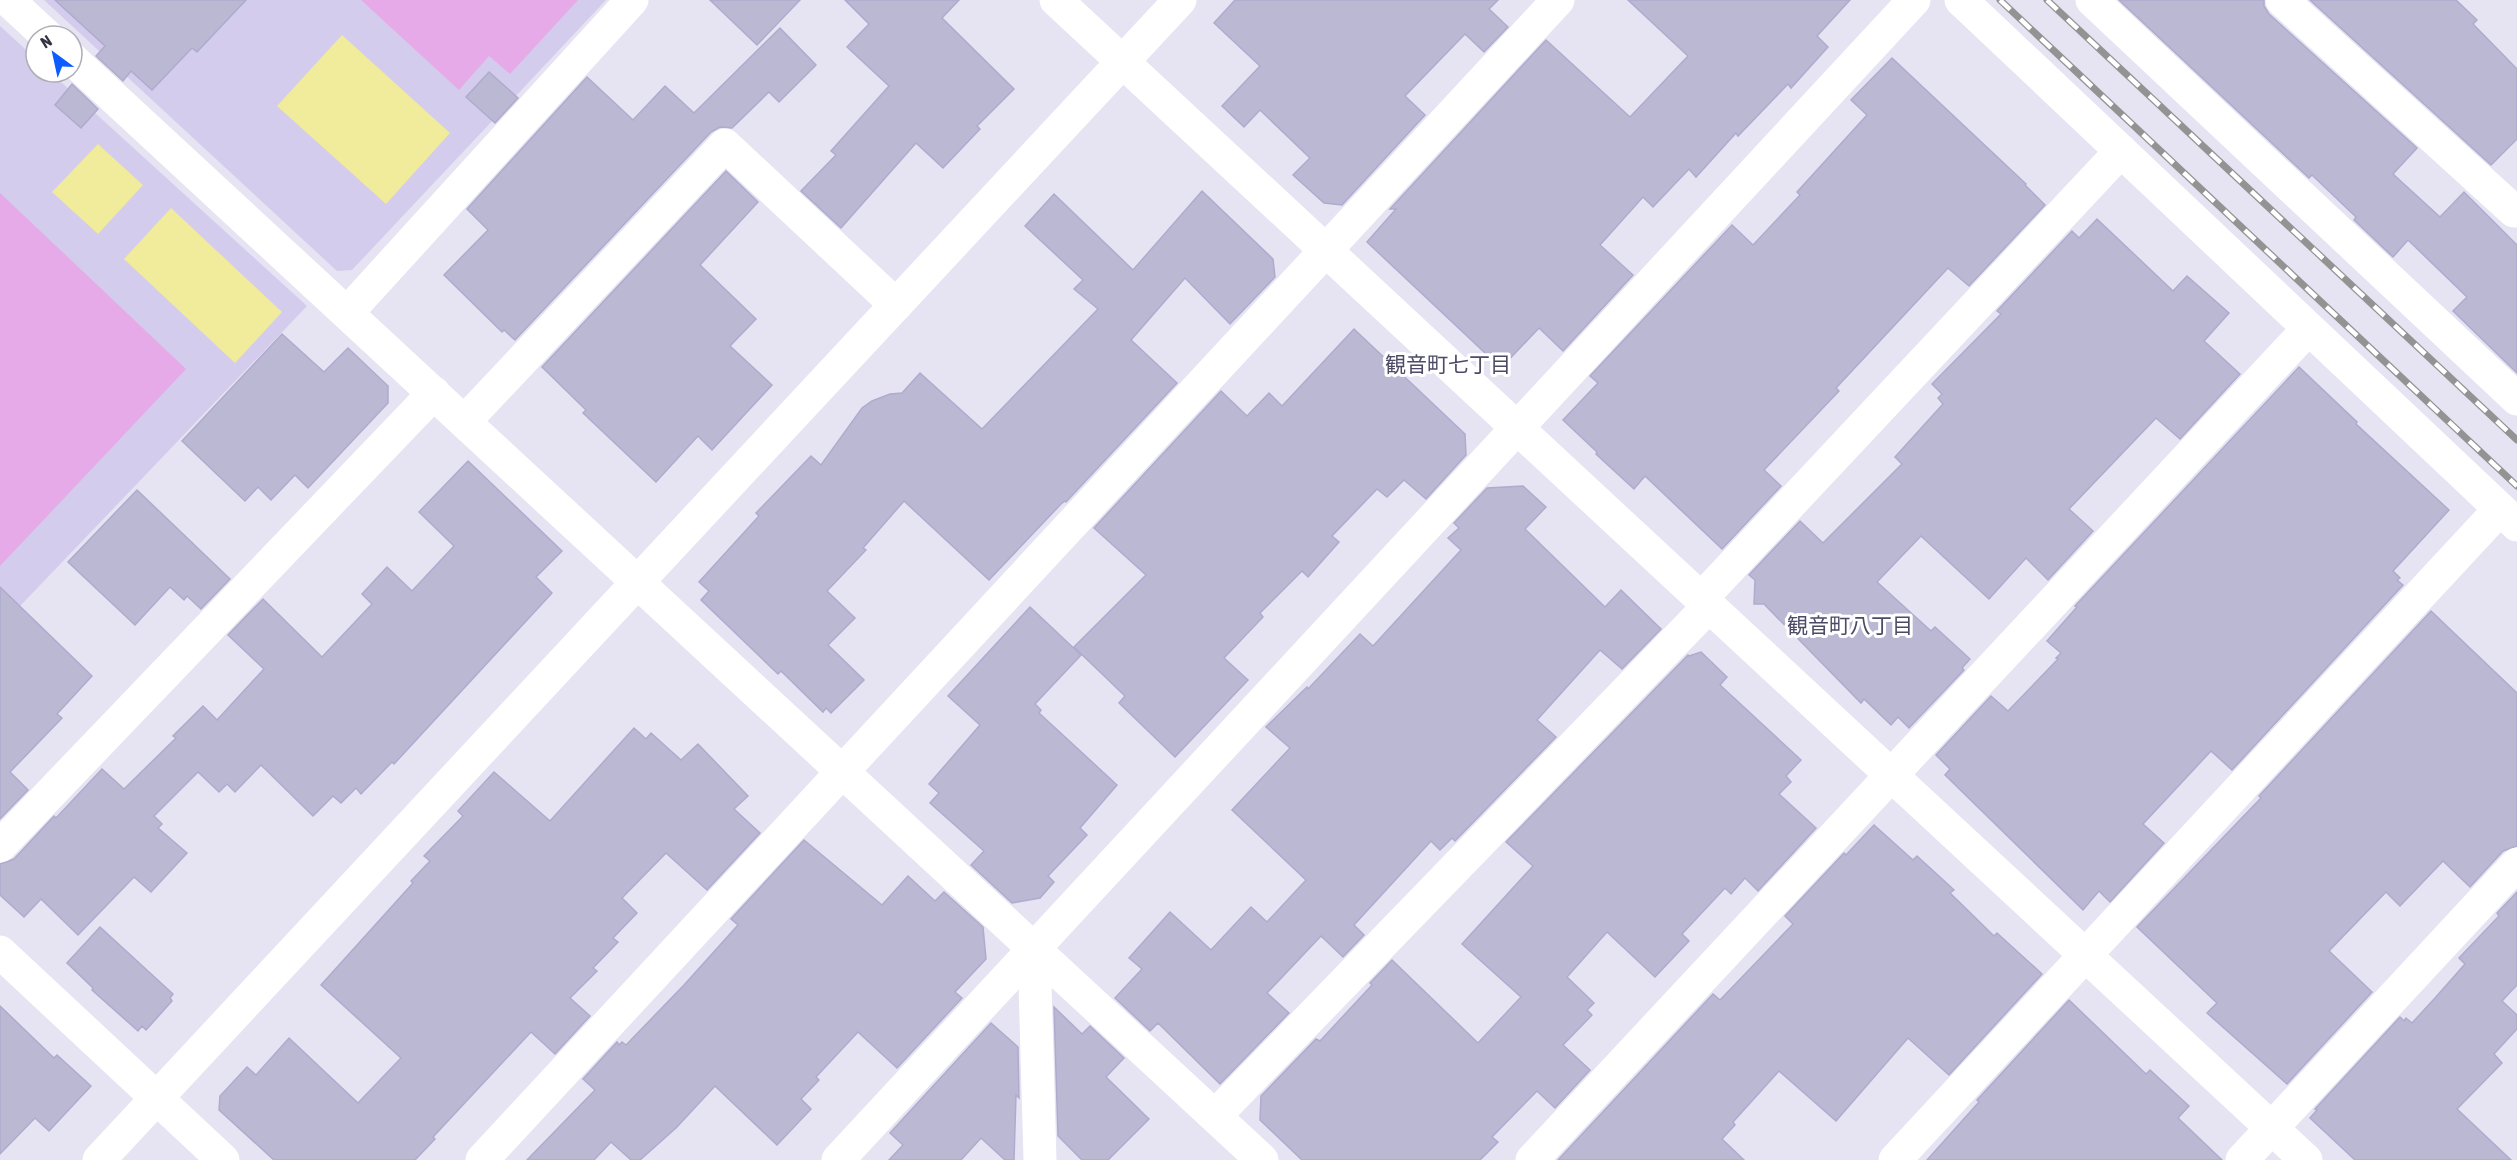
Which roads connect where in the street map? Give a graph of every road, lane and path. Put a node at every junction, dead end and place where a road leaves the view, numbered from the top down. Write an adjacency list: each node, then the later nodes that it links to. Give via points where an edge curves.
1 (8, 0): 10 (street)
2 (632, 0): 17 (street)
3 (1056, 0): 11 (street)
4 (1180, 0): 11 (street)
5 (1558, 0): 15 (street)
6 (1914, 0): 22 (street)
7 (1961, 0): 13 (street)
8 (2092, 0): 20 (street)
9 (2282, 0): 14 (street)
10 (34, 24)
11 (1123, 61): 15 (street); 16 (street)
12 (84, 70): 17 (street)
13 (2121, 151): 18 (street); 25 (street)
14 (2514, 211)
15 (1326, 250): 22 (street); 26 (street)
16 (896, 305): 21 (street, via 725,145); 24 (street)
17 (347, 313): 19 (street)
18 (2308, 329): 23 (street); 27 (street)
19 (434, 393): 21 (street); 28 (street)
20 (2517, 399)
21 (465, 421): 24 (street)
22 (1517, 427): 25 (street); 30 (street)
23 (2508, 517): 32 (street)
24 (638, 582): 26 (street); 33 (street)
25 (1705, 602): 27 (street); 34 (street)
26 (842, 771): 30 (street); 38 (street)
27 (1891, 775): 32 (street); 42 (street)
28 (0, 846)
29 (2517, 864): 35 (street)
30 (1034, 949): 34 (street); 39 (street); 40 (street)
31 (0, 952): 33 (street)
32 (2085, 955): 35 (street); 43 (street)
33 (157, 1099): 36 (street); 37 (street)
34 (1215, 1116): 41 (street)
35 (2272, 1128): 44 (street); 45 (street)
36 (99, 1160)
37 (223, 1160)
38 (482, 1160)
39 (838, 1160)
40 (1040, 1160)
41 (1262, 1160)
42 (1532, 1160)
43 (1895, 1160)
44 (2242, 1160)
45 (2306, 1160)

